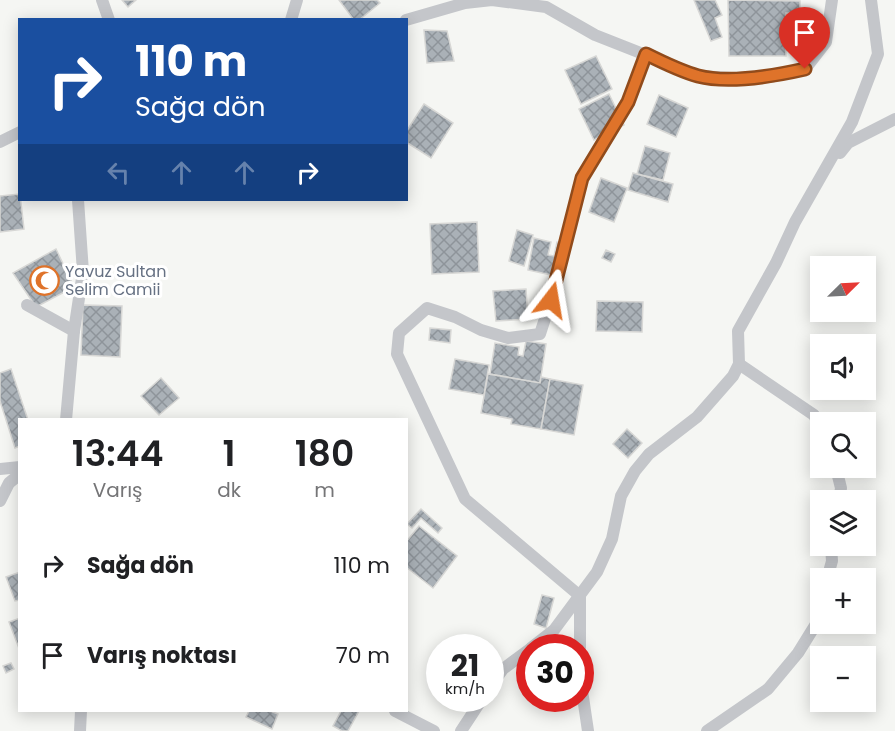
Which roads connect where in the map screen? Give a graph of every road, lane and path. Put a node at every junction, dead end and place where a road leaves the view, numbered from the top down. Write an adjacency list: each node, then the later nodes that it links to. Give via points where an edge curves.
1 (102, 0): 6 (street)
2 (297, 0): 7 (street)
3 (832, 0): 9 (street, via 826,42 805,69 771,77 699,76)
4 (871, 0): 13 (street, via 878,54 852,123)
5 (533, 3): 8 (street, via 474,2); 9 (street, via 595,35)
6 (108, 18)
7 (292, 18)
8 (408, 19)
9 (646, 54): 24 (street, via 628,102 582,178 540,334 508,338 427,308 399,333 397,354 465,499)
10 (895, 119): 13 (street, via 848,143)
11 (18, 133): 12 (street)
12 (0, 142)
13 (822, 175): 17 (street, via 738,332)
14 (78, 201): 16 (street, via 83,272)
15 (27, 305): 16 (street)
16 (74, 331): 19 (street)
17 (740, 364): 18 (street); 24 (street, via 697,417 635,471 621,496 612,539 597,572)
18 (811, 412)
19 (66, 418)
20 (18, 467): 21 (street)
21 (0, 469)
22 (18, 476): 23 (street, via 9,483)
23 (0, 501)
24 (580, 596): 25 (street); 26 (street)
25 (550, 634)
26 (580, 634)
27 (810, 634): 36 (street, via 768,689)
28 (81, 712): 32 (street)
29 (397, 712): 33 (street)
30 (473, 712): 34 (street)
31 (585, 712): 35 (street)
32 (80, 731)
33 (434, 731)
34 (461, 731)
35 (588, 731)
36 (707, 731)

